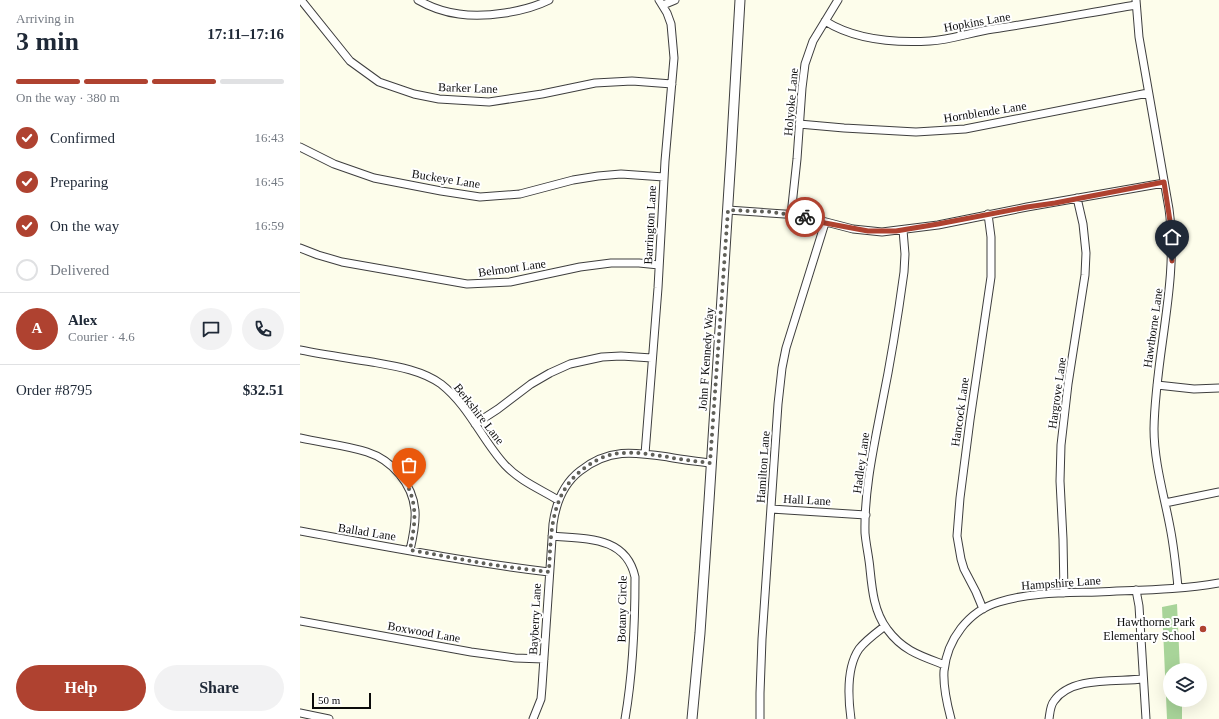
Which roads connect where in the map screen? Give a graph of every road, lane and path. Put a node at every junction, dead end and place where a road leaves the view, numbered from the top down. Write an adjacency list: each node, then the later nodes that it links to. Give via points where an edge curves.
1 (301, 0): 10 (street, Barker Lane, via 350,61 379,82 414,94 439,99 489,102 595,83 627,81)
2 (418, 0): 3 (street, via 438,9 467,15 505,12)
3 (549, 0)
4 (675, 0): 7 (street)
5 (740, 0): 17 (street, John F Kennedy Way)
6 (838, 0): 9 (street, Holyoke Lane)
7 (661, 2): 10 (street, Barrington Lane, via 671,24 674,58)
8 (1136, 2): 9 (street, Hopkins Lane, via 930,41 859,36); 11 (street, Hawthorne Lane)
9 (825, 21): 12 (street, Holyoke Lane, via 813,41 805,64)
10 (672, 84): 14 (street, Barrington Lane)
11 (1148, 93): 12 (street, Hornblende Lane, via 965,129 916,132); 15 (street, Hawthorne Lane)
12 (799, 124): 19 (street, Holyoke Lane)
13 (300, 147): 14 (street, Buckeye Lane, via 334,164 374,178 480,197 520,194 598,176)
14 (664, 176): 23 (street, Barrington Lane)
15 (1164, 182): 16 (street); 26 (street, Hawthorne Lane, via 1170,221 1172,261)
16 (1077, 198): 18 (street); 44 (street, Hargrove Lane, via 1086,253 1061,445)
17 (728, 210): 19 (street); 31 (street, John F Kennedy Way)
18 (988, 214): 21 (street); 45 (street, Hancock Lane, via 991,277 970,420 957,536 960,559)
19 (792, 215): 20 (street)
20 (825, 223): 21 (street, via 868,231); 35 (street, Hamilton Lane, via 783,358)
21 (904, 230): 36 (street, Hadley Lane, via 904,272 875,443)
22 (300, 248): 23 (street, Belmont Lane, via 342,262 467,284 522,280 610,263)
23 (659, 265): 25 (street, Barrington Lane)
24 (300, 350): 28 (street, Berkshire Lane, via 418,372 441,384 459,402)
25 (652, 358): 28 (street, via 602,357 570,364 530,384); 30 (street, Barrington Lane)
26 (1156, 385): 27 (street, via 1194,389); 34 (street, Hawthorne Lane, via 1154,443)
27 (1219, 388)
28 (475, 424): 33 (street, Berkshire Lane, via 511,472)
29 (300, 438): 39 (street, via 368,452 396,470 413,499 415,520)
30 (645, 454): 31 (street, Bayberry Lane); 33 (street, Bayberry Lane, via 614,454 593,461 575,475)
31 (710, 463): 55 (street, John F Kennedy Way)
32 (1219, 492): 34 (street)
33 (558, 500): 38 (street, Bayberry Lane)
34 (1165, 503): 42 (street, Hawthorne Lane)
35 (771, 509): 36 (street, Hall Lane); 56 (street, Hamilton Lane, via 762,639)
36 (866, 515): 47 (street, Hadley Lane, via 865,534 872,589)
37 (300, 531): 39 (street, Ballad Lane)
38 (552, 536): 40 (street, Bayberry Lane); 54 (street, Botany Circle, via 594,540 613,546 628,558 633,567 633,640 630,690)
39 (410, 550): 40 (street, Ballad Lane)
40 (549, 572): 48 (street, Bayberry Lane)
41 (1219, 584): 42 (street, Hampshire Lane)
42 (1178, 587): 43 (street, Hampshire Lane)
43 (1136, 590): 44 (street, Hampshire Lane); 50 (street)
44 (1064, 593): 45 (street, Hampshire Lane, via 1021,596)
45 (983, 609): 49 (street, Hampshire Lane, via 961,628 949,649)
46 (300, 621): 48 (street, Boxwood Lane, via 471,652)
47 (884, 626): 49 (street, Hadley Lane, via 908,650); 57 (street, via 860,648 851,668)
48 (544, 659): 53 (street, Bayberry Lane, via 541,699)
49 (945, 665): 58 (street, Hampshire Lane, via 945,694)
50 (1143, 679): 59 (street, via 1087,682 1069,688 1054,701); 60 (street)
51 (300, 713): 52 (street)
52 (329, 719)
53 (533, 719)
54 (625, 719)
55 (692, 719)
56 (760, 719)
57 (851, 719)
58 (951, 719)
59 (1049, 719)
60 (1146, 719)

